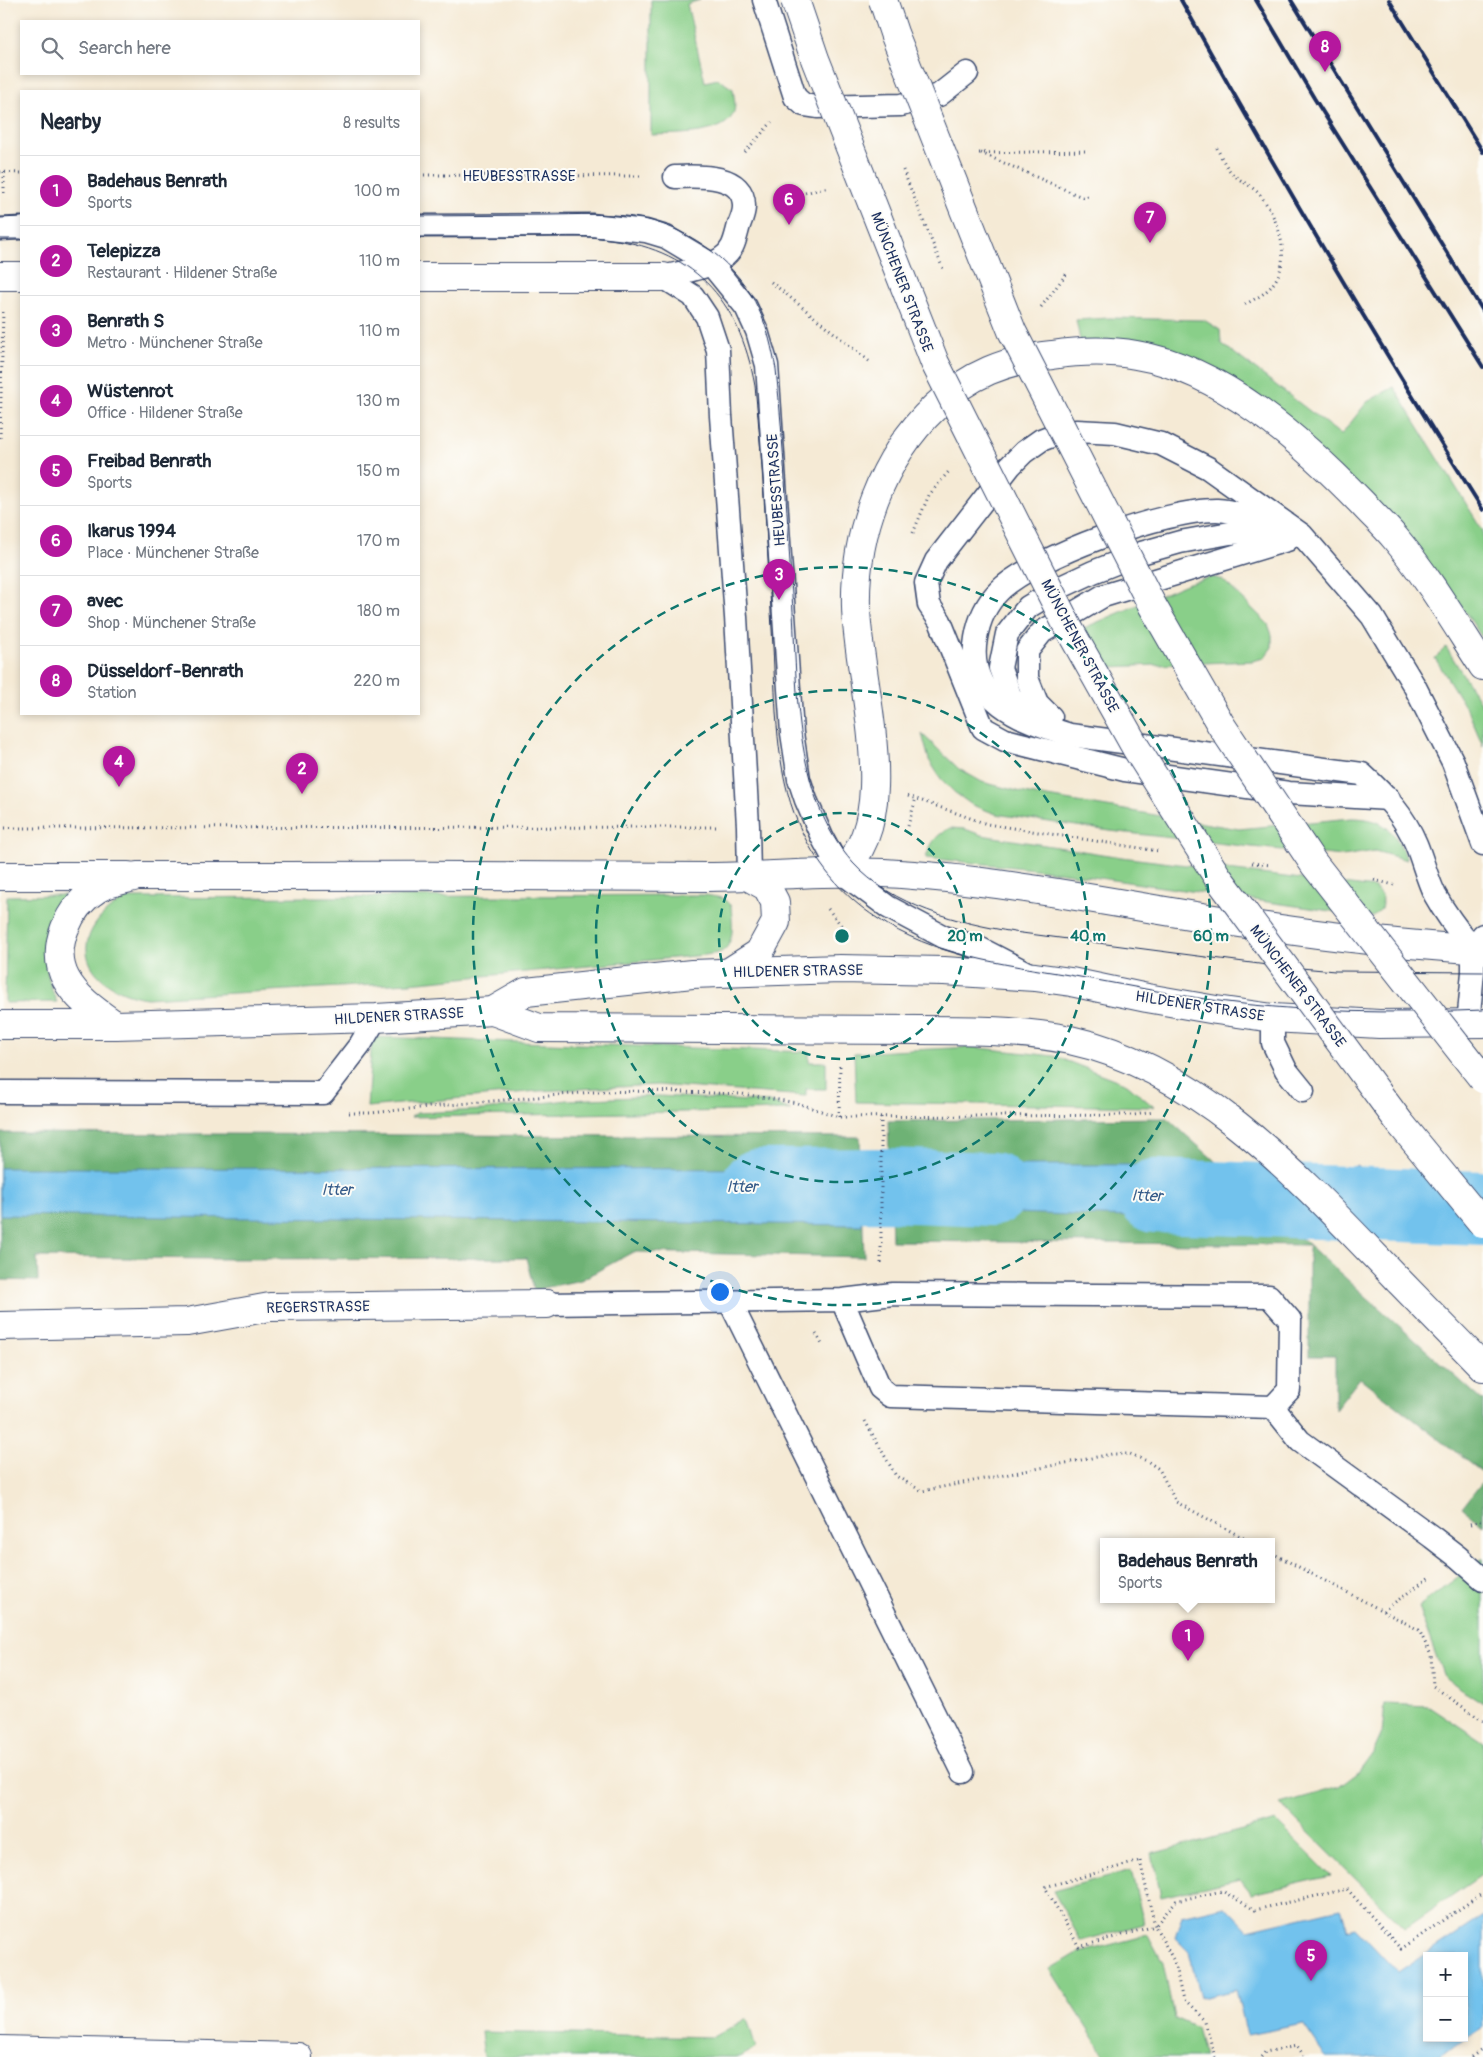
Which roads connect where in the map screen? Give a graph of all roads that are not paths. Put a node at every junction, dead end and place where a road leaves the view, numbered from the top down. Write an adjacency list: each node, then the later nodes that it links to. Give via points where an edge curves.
1 (764, 0): 4 (lane, via 795,97 804,105 901,105 939,95)
2 (795, 0): 33 (main road, MÜNCHENER STRASSE, bridge, via 934,364 1068,627 1131,740 1217,876 1400,1123)
3 (883, 0): 30 (main road, bridge, via 1012,331 1152,605 1221,725 1314,864)
4 (967, 73)
5 (675, 176): 9 (lane, via 720,179 731,183 742,198 744,207 732,250)
6 (420, 226): 9 (lane, HEUBESSTRASSE, via 619,227 666,238)
7 (20, 228): 8 (lane)
8 (0, 229)
9 (712, 264): 11 (lane); 17 (lane, HEUBESSTRASSE, via 746,307 767,365 792,733 799,779 806,800)
10 (420, 277): 11 (main road)
11 (663, 277): 20 (lane, via 693,296 707,317 718,350 748,826)
12 (1302, 535): 14 (lane, via 1103,596 1042,632 1027,651 1027,678 1037,703); 14 (lane, via 1230,533 1180,542 1093,572 1028,607 1007,634 1000,668 1011,698); 14 (lane, via 1218,510 1183,513 1081,546 1017,577 998,592 980,618 974,649 980,681 1005,708 1034,724); 15 (lane, via 1208,468 1161,444 1115,433 1059,433 1024,452 936,561 926,583 929,605 940,621 983,728 1005,740 1125,770 1288,793); 16 (lane, via 1372,616 1415,687 1454,762)
13 (1483, 666): 17 (main road, via 1448,610 1395,538 1332,473 1260,412 1218,385 1172,364 1136,355 1068,352 1025,358 983,372 934,407 909,435 888,468 875,500 861,546 856,607 874,748 870,825 852,862)
14 (1070, 735): 15 (lane, via 1362,774)
15 (1389, 799): 21 (lane, via 1416,843 1434,894 1449,920)
16 (1483, 844)
17 (841, 872): 20 (main road); 21 (main road, via 883,873 1016,887 1356,940); 23 (lane, via 896,912 944,937 979,948)
18 (0, 876): 19 (main road)
19 (137, 876): 20 (main road); 29 (main road, via 98,888 82,900 66,922 62,942 65,978 93,1009)
20 (748, 877): 22 (main road, via 767,887 775,902 776,922 759,953)
21 (1480, 945): 27 (lane, via 1473,972)
22 (727, 973): 23 (main road, HILDENER STRASSE, via 840,969); 24 (main road, HILDENER STRASSE, via 526,992)
23 (1035, 977): 26 (main road, HILDENER STRASSE)
24 (493, 1011): 25 (main road, HILDENER STRASSE); 38 (main road, bridge, via 539,1028 1021,1033 1070,1040 1115,1054 1164,1076 1204,1100 1268,1152 1325,1204)
25 (376, 1018): 29 (main road, HILDENER STRASSE); 32 (lane, via 360,1045 323,1093)
26 (1273, 1018): 27 (main road, HILDENER STRASSE, via 1379,1024); 31 (lane, via 1274,1043 1286,1070)
27 (1476, 1023)
28 (0, 1025): 29 (main road, HILDENER STRASSE)
29 (116, 1025)
30 (1483, 1079)
31 (1303, 1091)
32 (0, 1092)
33 (1483, 1224)
34 (842, 1300): 35 (lane); 39 (lane, via 880,1388 890,1396); 39 (lane, via 893,1294 1269,1296 1290,1320 1289,1390)
35 (730, 1302): 36 (lane); 41 (lane)
36 (546, 1304): 37 (main road, REGERSTRASSE, via 270,1306 186,1322)
37 (0, 1326)
38 (1483, 1367)
39 (1273, 1407): 40 (lane, via 1300,1442 1458,1556)
40 (1483, 1579)
41 (963, 1772)
42 (0, 2050): 43 (main road)
43 (298, 2057)

